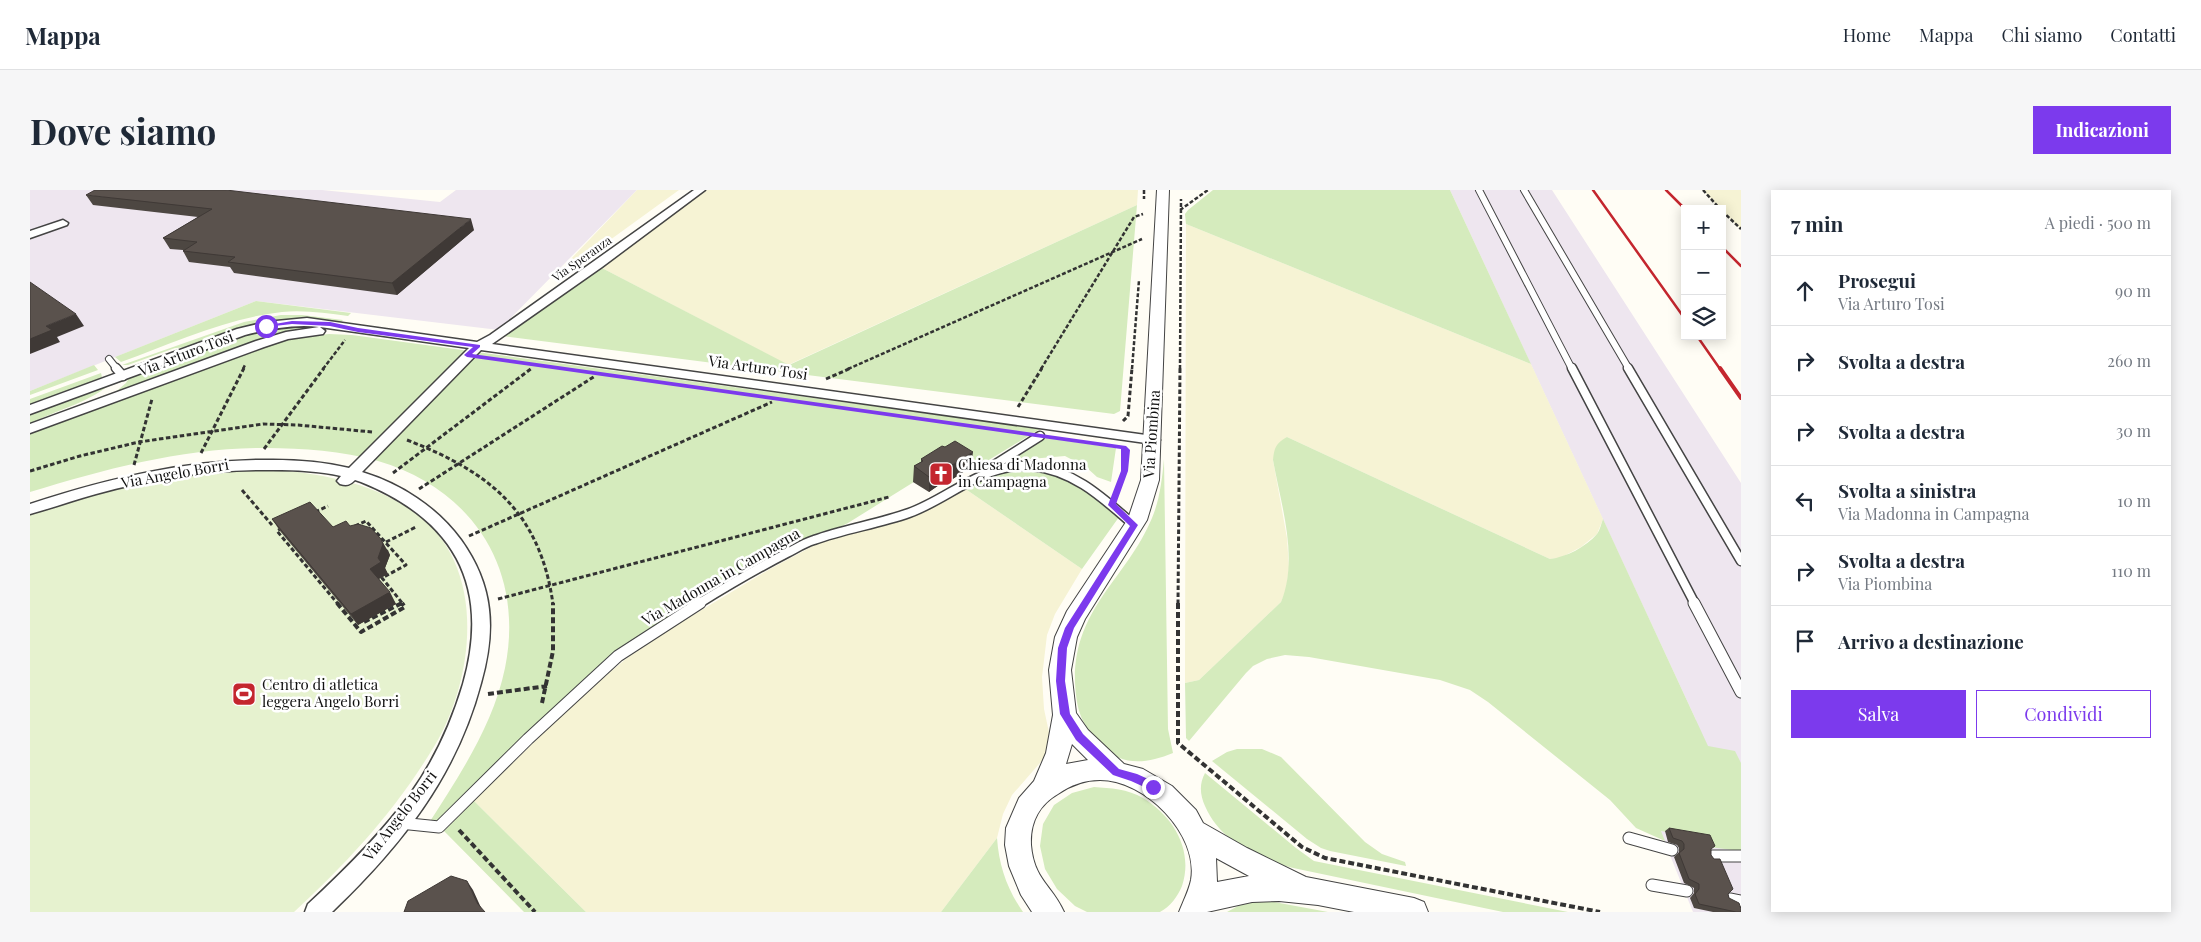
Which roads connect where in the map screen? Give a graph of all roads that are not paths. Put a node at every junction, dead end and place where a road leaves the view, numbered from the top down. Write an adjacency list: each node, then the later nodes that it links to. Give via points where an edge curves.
1 (700, 190): 8 (street, Via Speranza, via 598,266)
2 (1163, 190): 14 (street, Via Piombina)
3 (1478, 190): 20 (lane)
4 (1524, 190): 19 (lane)
5 (63, 223): 6 (street)
6 (30, 235)
7 (356, 335): 8 (street, Via Arturo Tosi); 10 (street, Via Arturo Tosi, via 312,323 266,326 241,332); 12 (street, Via Arturo Tosi, via 313,332 273,339)
8 (478, 346): 14 (street, Via Arturo Tosi); 15 (street)
9 (109, 359): 10 (lane)
10 (123, 376): 11 (street, Via Arturo Tosi); 12 (street, Via Arturo Tosi, via 99,398)
11 (30, 410)
12 (30, 428)
13 (1040, 436): 16 (lane, Via Madonna in Campagna)
14 (1153, 440): 18 (street, Via Piombina, via 1148,490)
15 (349, 477): 17 (street, Via Angelo Borri, via 315,466 237,463 131,480); 24 (street, Via Angelo Borri, via 379,484 406,497 432,518 455,542 470,566 483,614 482,648 462,719 441,762)
16 (969, 481): 18 (lane, Via Madonna in Campagna, via 998,470 1028,466 1054,470 1072,477); 24 (lane, Via Madonna in Campagna, via 910,513 813,540 677,616 618,656 439,827)
17 (30, 509)
18 (1134, 525): 21 (street, Via Piombina, via 1075,617 1066,637 1060,670)
19 (1741, 561)
20 (1741, 692)
21 (1065, 714): 22 (street, Via Piombina, via 1080,737); 23 (street, Via Piombina, via 1058,753)
22 (1116, 772): 23 (street, Via Piombina, via 1078,772); 25 (street, Via Piombina, via 1134,777 1172,800)
23 (1046, 786): 35 (street, Via Piombina, via 1024,812 1018,847 1029,885)
24 (399, 823): 34 (street, Via Angelo Borri)
25 (1196, 832): 31 (street, Via Piombina); 33 (street, Via Piombina, via 1204,855 1205,878)
26 (1629, 838): 27 (lane)
27 (1672, 850)
28 (1712, 856): 29 (lane)
29 (1741, 856)
30 (1652, 885): 32 (lane)
31 (1303, 889): 33 (street, Via Piombina, via 1261,888 1234,892); 36 (street, Via Piombina)
32 (1687, 891)
33 (1196, 906)
34 (316, 912)
35 (1050, 912)
36 (1414, 912)

